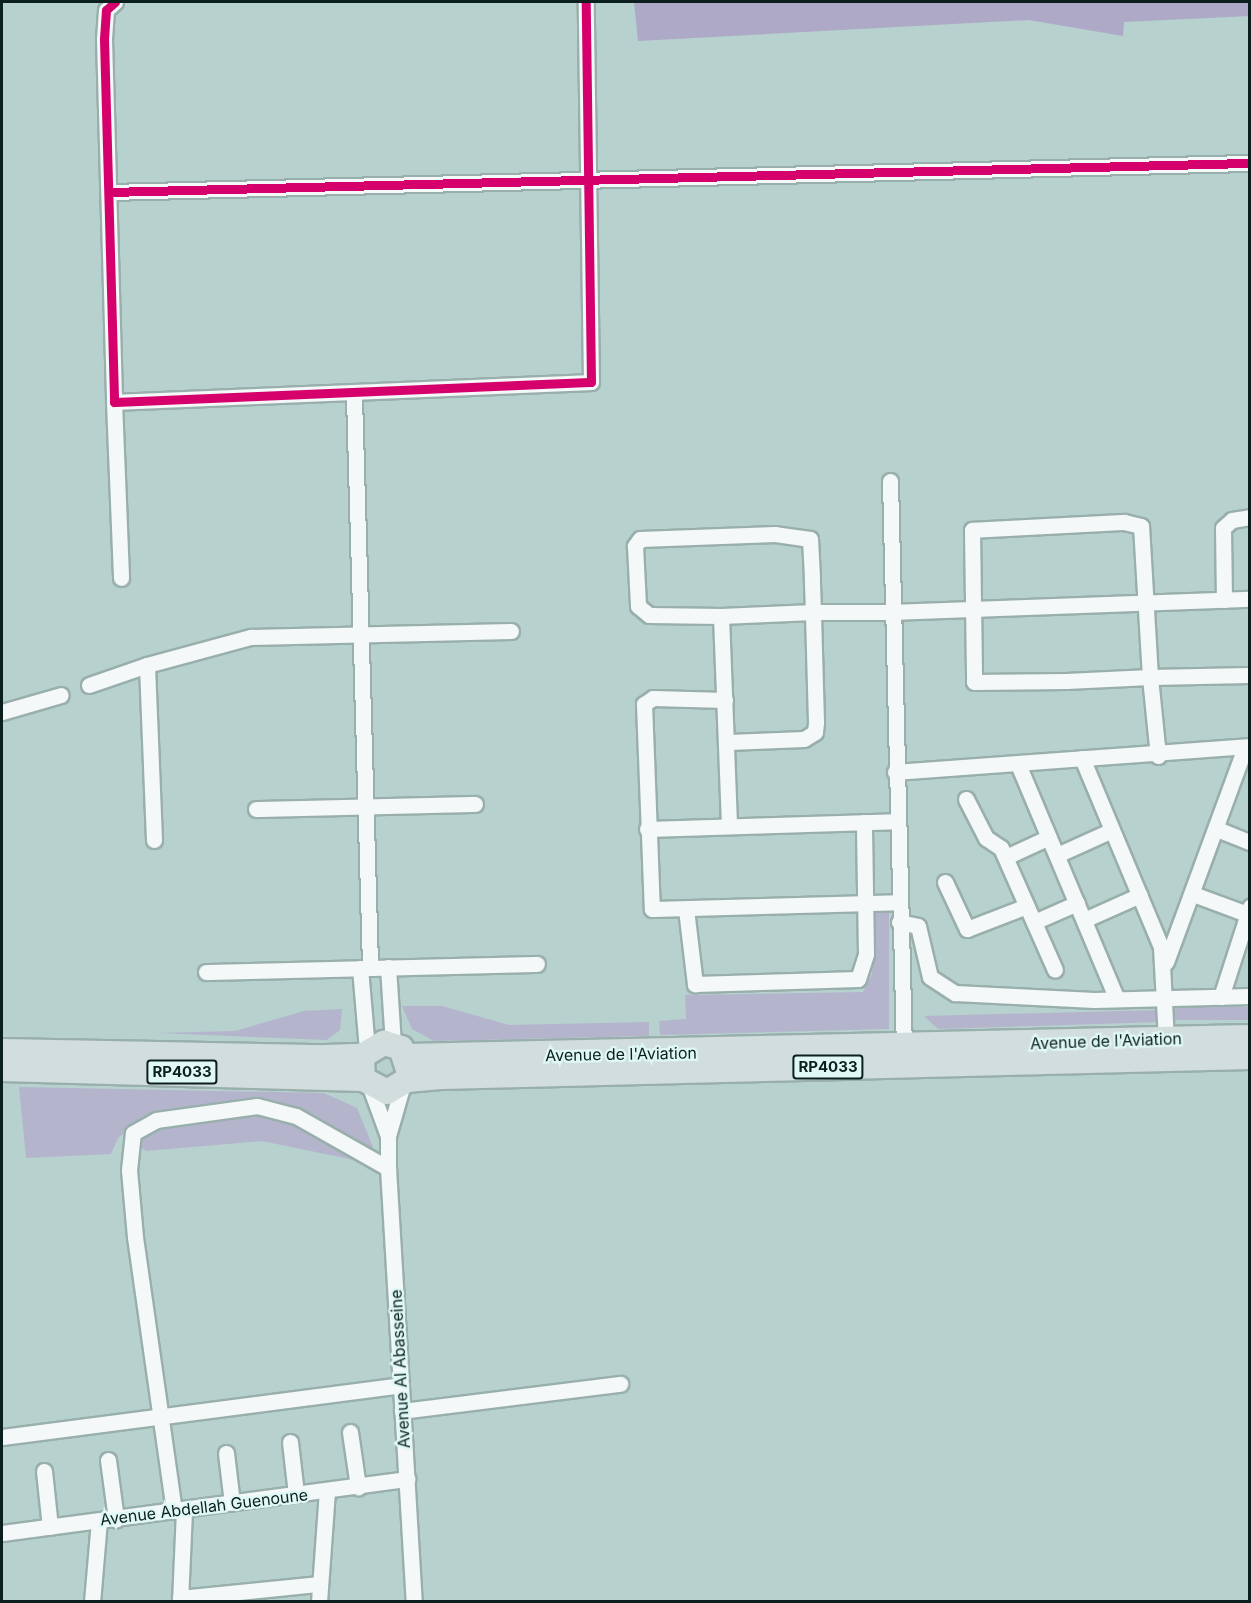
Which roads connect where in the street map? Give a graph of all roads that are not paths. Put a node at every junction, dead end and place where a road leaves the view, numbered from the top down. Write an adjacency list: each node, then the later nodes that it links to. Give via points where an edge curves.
1 (115, 2): 5 (street, via 104,23)
2 (586, 2): 4 (street)
3 (1250, 163): 4 (street)
4 (589, 178): 5 (street); 6 (street, via 591,382)
5 (109, 192): 7 (street)
6 (354, 396): 7 (street); 19 (street, Avenue Al Abasseine)
7 (114, 402): 10 (street)
8 (890, 481): 16 (street)
9 (1250, 517): 12 (street, via 1232,520 1223,528)
10 (121, 578)
11 (1250, 599): 12 (street)
12 (1224, 600): 13 (street)
13 (1147, 603): 14 (street); 14 (street, via 1138,524 1026,525 970,533); 22 (street)
14 (969, 609): 16 (street); 22 (street, via 974,682)
15 (813, 612): 16 (street); 17 (street); 17 (street, via 807,535 637,541 640,613); 27 (street, via 814,735)
16 (891, 612): 32 (street)
17 (722, 616): 25 (street)
18 (511, 631): 19 (street)
19 (362, 636): 20 (street, via 251,637); 35 (street, Avenue Al Abasseine)
20 (147, 665): 23 (street); 44 (street)
21 (1250, 675): 22 (street)
22 (1150, 677): 29 (street)
23 (89, 685)
24 (61, 695): 26 (street)
25 (725, 700): 27 (street); 40 (street, via 645,702)
26 (2, 712)
27 (728, 742): 39 (street)
28 (1247, 747): 29 (street); 41 (street)
29 (1158, 756): 30 (street)
30 (1082, 758): 31 (street); 42 (street)
31 (1018, 764): 32 (street); 43 (street)
32 (895, 772): 37 (street)
33 (966, 799): 47 (street, via 986,838 997,842)
34 (475, 804): 35 (street)
35 (364, 808): 36 (street); 63 (street, Avenue Al Abasseine)
36 (256, 809)
37 (896, 821): 38 (street); 51 (street)
38 (864, 822): 39 (street); 53 (street)
39 (729, 825): 40 (street)
40 (647, 829): 55 (street, via 651,907)
41 (1217, 829): 45 (street); 50 (street)
42 (1112, 830): 46 (street); 49 (street)
43 (1049, 837): 46 (street); 47 (street)
44 (154, 840)
45 (1250, 842)
46 (1057, 855): 52 (street)
47 (1005, 857): 54 (street)
48 (945, 882): 54 (street, via 967,929)
49 (1140, 894): 57 (street); 60 (street)
50 (1193, 894): 56 (street); 60 (street)
51 (898, 902): 53 (street); 58 (street)
52 (1077, 903): 57 (street); 59 (street)
53 (866, 904): 55 (street); 55 (street, via 865,969 858,979 729,985 693,982)
54 (1027, 906): 59 (street)
55 (686, 909)
56 (1248, 910): 68 (street)
57 (1084, 920): 69 (street)
58 (899, 922): 69 (street, via 918,926 930,977 946,992); 72 (street)
59 (1034, 922): 64 (street)
60 (1166, 962): 67 (street)
61 (537, 964): 62 (street)
62 (388, 967): 63 (street); 75 (street, Avenue Al Abasseine)
63 (365, 968): 65 (street); 76 (street, Avenue Al Abasseine)
64 (1055, 970)
65 (206, 972)
66 (1250, 996): 68 (street)
67 (1165, 997): 68 (street); 69 (street); 71 (street)
68 (1221, 997)
69 (1117, 999)
70 (1250, 1037): 71 (main road, Avenue de l'Aviation / RP4033)
71 (1166, 1039): 72 (main road, Avenue de l'Aviation / RP4033)
72 (904, 1048): 75 (main road, Avenue de l'Aviation / RP4033)
73 (2, 1051): 76 (main road, Avenue de l'Aviation / RP4033)
74 (1250, 1057): 75 (main road, Avenue de l'Aviation / RP4033)
75 (402, 1066): 76 (main road, Avenue de l'Aviation / RP4033); 76 (main road, Avenue de l'Aviation / RP4033, via 387,1092); 78 (street, Avenue Al Abasseine)
76 (366, 1068): 77 (main road, Avenue de l'Aviation / RP4033); 78 (street, Avenue Al Abasseine)
77 (2, 1069)
78 (388, 1136): 79 (street, Avenue Al Abasseine)
79 (388, 1168): 81 (street, Avenue Al Abasseine); 83 (street, via 296,1116 257,1106 164,1118 133,1133 130,1191)
80 (620, 1384): 82 (street)
81 (400, 1385): 82 (street, Avenue Al Abasseine); 83 (street)
82 (402, 1411): 90 (street, Avenue Al Abasseine)
83 (163, 1416): 85 (street); 95 (street)
84 (350, 1432): 91 (street)
85 (2, 1437)
86 (290, 1442): 93 (street)
87 (226, 1453): 94 (street)
88 (108, 1460): 96 (street)
89 (44, 1471): 98 (street)
90 (406, 1479): 91 (street, Avenue Abdellah Guenoune); 104 (street, Avenue Al Abasseine)
91 (358, 1487): 92 (street, Avenue Abdellah Guenoune)
92 (327, 1491): 93 (street, Avenue Abdellah Guenoune); 100 (street)
93 (296, 1494): 94 (street, Avenue Abdellah Guenoune)
94 (232, 1503): 95 (street, Avenue Abdellah Guenoune)
95 (179, 1510): 96 (street, Avenue Abdellah Guenoune); 101 (street)
96 (116, 1519): 97 (street, Avenue Abdellah Guenoune)
97 (99, 1521): 98 (street, Avenue Abdellah Guenoune); 102 (street)
98 (50, 1527): 99 (street, Avenue Abdellah Guenoune)
99 (2, 1533)
100 (319, 1584): 101 (street); 103 (street)
101 (180, 1600)
102 (92, 1602)
103 (319, 1602)
104 (414, 1602)

